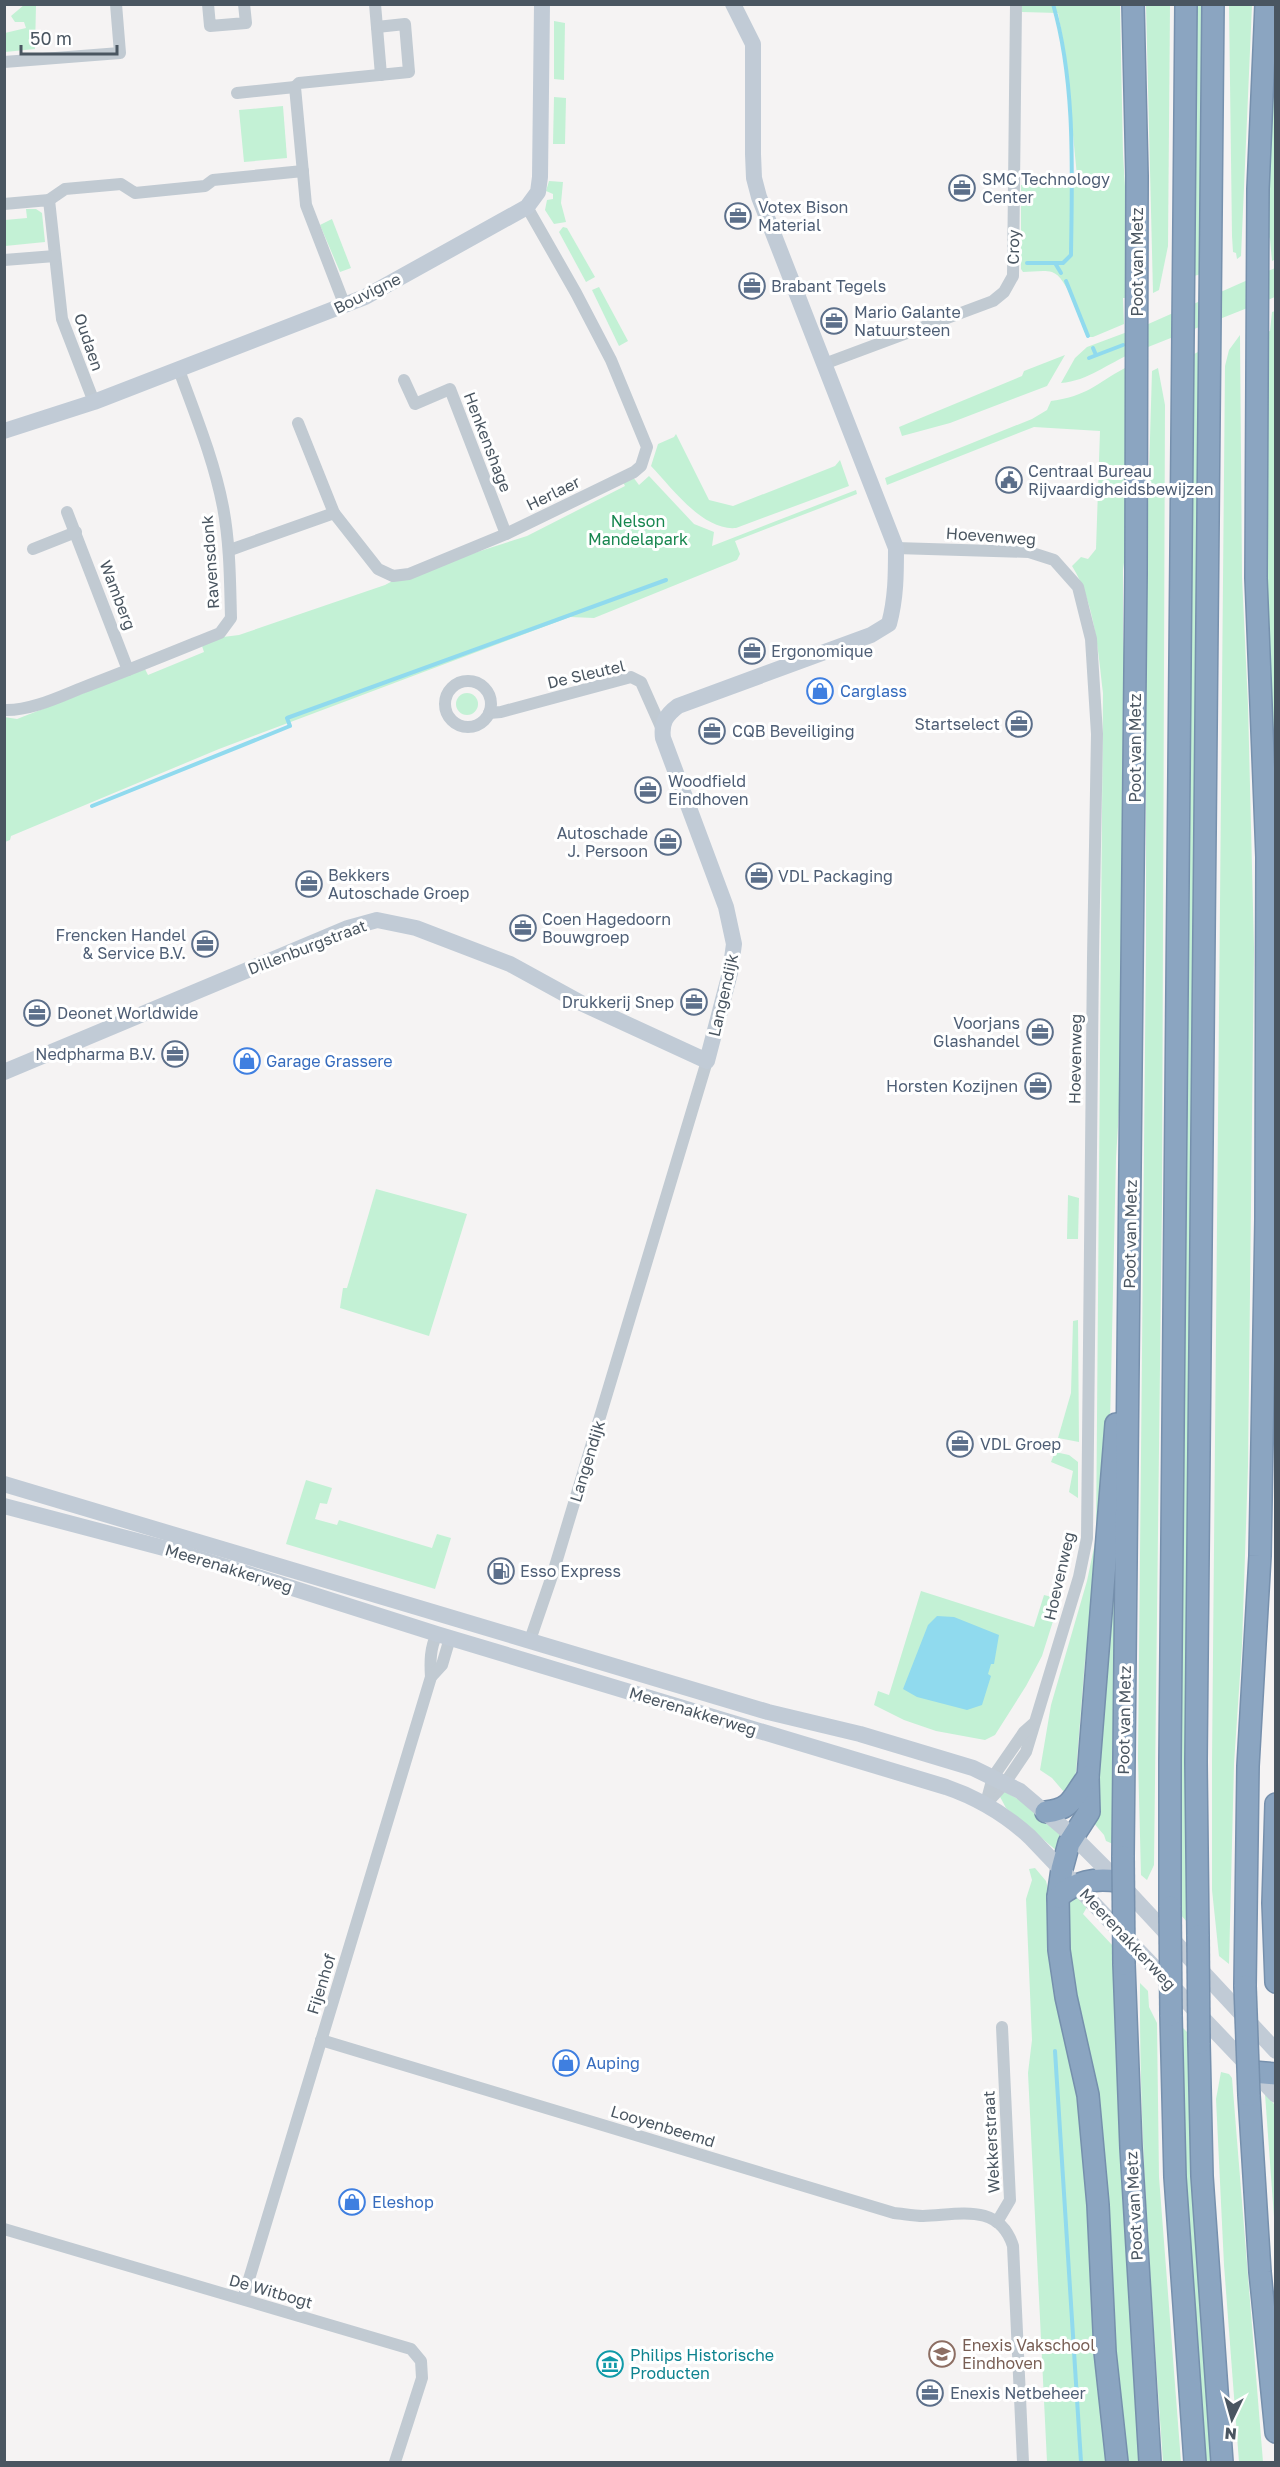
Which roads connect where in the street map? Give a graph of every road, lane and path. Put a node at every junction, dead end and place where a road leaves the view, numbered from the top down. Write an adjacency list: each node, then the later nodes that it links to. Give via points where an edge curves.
1 (117, 4): 13 (street, via 120,53)
2 (208, 4): 3 (street, via 210,26 246,23)
3 (244, 4)
4 (375, 4): 12 (street)
5 (542, 4): 20 (main road, via 540,177 538,192)
6 (733, 4): 24 (main road, via 753,44 754,178)
7 (1016, 4): 24 (street, Croy, via 1013,276 1008,286 993,301)
8 (1133, 4): 45 (highway, Poot van Metz, via 1137,304)
9 (1186, 4): 73 (highway, bridge, via 1170,1907 1175,2177)
10 (1213, 4): 74 (highway, bridge, via 1196,1762 1202,2176)
11 (1266, 4): 43 (highway, via 1257,256 1256,578 1267,857)
12 (377, 27): 14 (street); 14 (street, via 405,24 407,44 409,72)
13 (4, 62)
14 (381, 75): 15 (street, via 299,83)
15 (296, 87): 16 (street); 17 (street)
16 (237, 93)
17 (303, 171): 18 (street, via 135,193 121,184 65,189); 23 (street, via 306,205)
18 (50, 200): 19 (street); 21 (street, Oudaen)
19 (4, 204)
20 (527, 207): 23 (main road, Bouvigne); 33 (street, Herlaer, via 611,360 647,447 634,472)
21 (55, 256): 22 (street); 27 (street, Oudaen, via 62,319)
22 (4, 260)
23 (345, 306): 25 (main road, Bouvigne)
24 (824, 364): 34 (main road)
25 (179, 370): 27 (main road, Bouvigne); 36 (street, Ravensdonk, via 217,482)
26 (404, 380): 33 (street, Henkenshage, via 415,405 450,389)
27 (94, 402): 29 (main road, Bouvigne)
28 (298, 423): 31 (street, Herlaer)
29 (4, 431)
30 (67, 512): 32 (street, Wamberg)
31 (334, 513): 33 (street, Herlaer, via 378,569 393,576 409,574); 36 (street)
32 (75, 532): 35 (street); 37 (street, Wamberg)
33 (506, 534)
34 (896, 548): 40 (main road, via 894,604 889,624 871,635 678,706 667,714); 51 (street, Hoevenweg, via 1029,552 1054,560 1078,586 1092,639 1097,734 1087,1538 1026,1752)
35 (33, 549)
36 (230, 550): 37 (street, Ravensdonk, via 228,625 220,633)
37 (128, 670): 38 (street, Ravensdonk, via 36,704)
38 (4, 710)
39 (489, 713): 40 (street, De Sleutel, via 631,677 641,682)
40 (661, 727): 41 (main road, Langendijk, via 726,907 734,944)
41 (707, 1061): 42 (main road, Dillenburgstraat, via 581,1003 510,964 416,928 377,920 348,928); 49 (street, Langendijk)
42 (4, 1072)
43 (1266, 1220): 44 (highway); 68 (highway, bridge, via 1260,1556 1248,1766 1245,1986 1260,2261)
44 (1275, 1263)
45 (1127, 1386): 50 (highway, via 1116,1422); 72 (highway, Poot van Metz, bridge, via 1124,1965)
46 (4, 1484): 49 (main road, Meerenakkerweg)
47 (4, 1506): 48 (main road, Meerenakkerweg, via 179,1552)
48 (443, 1636): 52 (main road, Meerenakkerweg, via 946,1787); 60 (street, Fijenhof, via 433,1641 431,1677)
49 (530, 1640): 51 (main road, Meerenakkerweg, via 768,1712 860,1734 973,1768)
50 (1088, 1777): 54 (highway, via 1070,1803); 55 (highway, via 1089,1812)
51 (999, 1780): 52 (street, Hoevenweg); 54 (main road, Meerenakkerweg)
52 (986, 1804): 56 (main road, Meerenakkerweg, via 1021,1828)
53 (1275, 1804): 58 (highway)
54 (1046, 1812): 55 (main road, Meerenakkerweg)
55 (1073, 1836): 56 (highway, via 1066,1851); 57 (main road, Meerenakkerweg)
56 (1069, 1877): 57 (highway); 62 (main road, Meerenakkerweg); 71 (highway, via 1058,1897 1059,1950 1065,1997 1089,2095)
57 (1118, 1881): 61 (main road, Meerenakkerweg)
58 (1275, 1982)
59 (1002, 2027): 65 (street, Wekkerstraat, via 1010,2200)
60 (321, 2040): 65 (street, Looyenbeemd, via 894,2213 972,2213); 67 (street, Fijenhof)
61 (1275, 2051)
62 (1253, 2072): 63 (highway); 64 (main road, Meerenakkerweg)
63 (1275, 2074)
64 (1275, 2095)
65 (998, 2222): 70 (street, via 1013,2246)
66 (4, 2229): 67 (street, De Witbogt)
67 (243, 2300): 69 (street, De Witbogt, via 411,2349 422,2361 422,2378)
68 (1275, 2432)
69 (395, 2463)
70 (1023, 2463)
71 (1117, 2463)
72 (1150, 2463)
73 (1195, 2463)
74 (1222, 2463)

